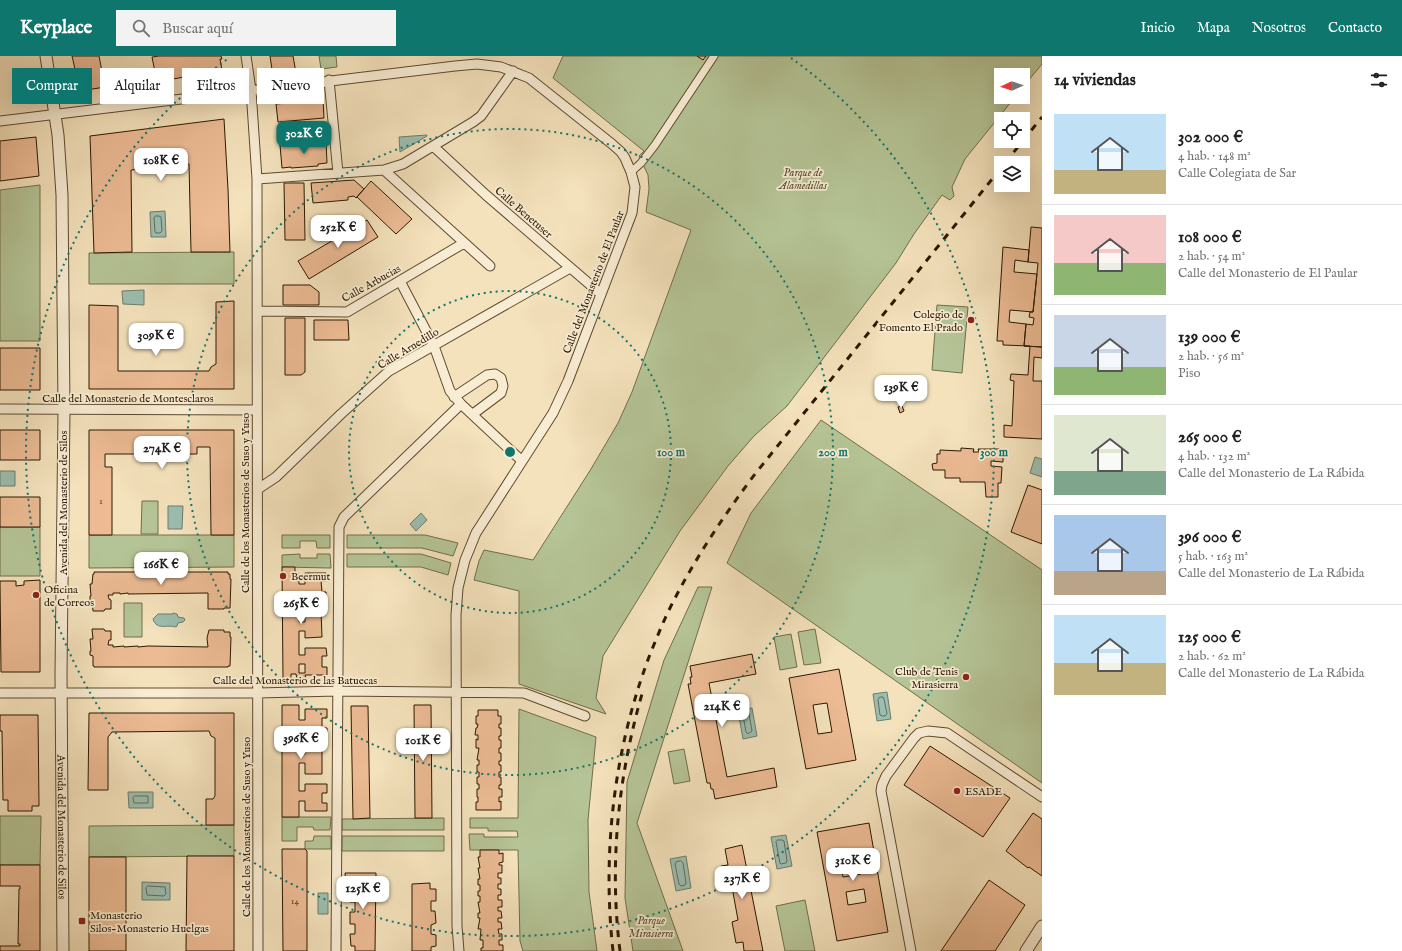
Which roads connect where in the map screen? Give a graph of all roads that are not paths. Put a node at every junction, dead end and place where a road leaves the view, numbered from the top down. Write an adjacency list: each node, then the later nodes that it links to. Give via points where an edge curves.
1 (46, 56): 7 (street, Avenida del Monasterio de Silos)
2 (246, 56): 6 (street, Calle de los Monasterios de Suso y Yuso)
3 (714, 56): 11 (street, via 655,145)
4 (513, 70): 5 (street, Calle del Monasterio de El Paular, via 476,64); 9 (street, via 481,116); 11 (street, Calle del Monasterio de El Paular, via 544,89 612,144 625,158)
5 (329, 80): 6 (street, Calle del Monasterio de El Paular); 12 (street)
6 (251, 90): 7 (street, Calle del Monasterio de El Paular); 13 (street, Calle de los Monasterios de Suso y Yuso)
7 (55, 114): 8 (street, Calle del Monasterio de El Paular); 23 (street, Avenida del Monasterio de Silos, via 62,195)
8 (0, 122)
9 (433, 146): 10 (street, via 403,164); 16 (street, Calle Benetuser)
10 (384, 170): 12 (street); 14 (street)
11 (631, 172): 18 (street, Calle del Monasterio de El Paular, via 635,187 632,213)
12 (338, 173): 13 (street)
13 (257, 179): 19 (street, Calle de los Monasterios de Suso y Yuso)
14 (464, 243): 15 (street); 17 (street, Calle Arbucias)
15 (490, 266)
16 (570, 268): 18 (street, Calle Benetuser); 20 (street, Calle Arnedillo)
17 (400, 281): 19 (street, Calle Arbucias, via 347,312); 20 (street)
18 (601, 294): 26 (street, Calle del Monasterio de El Paular, via 553,413)
19 (258, 311): 24 (street, Calle de los Monasterios de Suso y Yuso)
20 (434, 346): 21 (street, via 450,392); 27 (street, Calle Arnedillo, via 389,371 276,477)
21 (458, 401): 25 (street); 25 (street, via 487,375 495,374 501,378 501,393); 28 (street, via 340,523)
22 (0, 409): 23 (street, Calle del Monasterio de Montesclaros)
23 (64, 410): 24 (street, Calle del Monasterio de Montesclaros); 31 (street, Avenida del Monasterio de Silos)
24 (257, 410): 27 (street, Calle de los Monasterios de Suso y Yuso)
25 (473, 414): 26 (street)
26 (522, 461): 29 (street, Calle del Monasterio de El Paular, via 476,533 465,560 458,588 456,615)
27 (258, 489): 32 (street, Calle de los Monasterios de Suso y Yuso)
28 (337, 691): 29 (street, Calle del Monasterio de las Batuecas); 32 (street, Calle del Monasterio de las Batuecas); 38 (street)
29 (456, 692): 33 (street, Calle del Monasterio de las Batuecas, via 524,693); 39 (street, Calle del Monasterio de El Paular, via 457,918)
30 (0, 693): 31 (street, Calle del Monasterio de las Batuecas)
31 (61, 693): 32 (street, Calle del Monasterio de las Batuecas); 36 (street, Avenida del Monasterio de Silos)
32 (258, 693): 37 (street, Calle de los Monasterios de Suso y Yuso)
33 (585, 716)
34 (1042, 797): 40 (street, via 947,733 928,731 919,733 914,738 886,776 881,790)
35 (1042, 926): 41 (street)
36 (63, 951)
37 (258, 951)
38 (336, 951)
39 (460, 951)
40 (911, 951)
41 (1026, 951)

